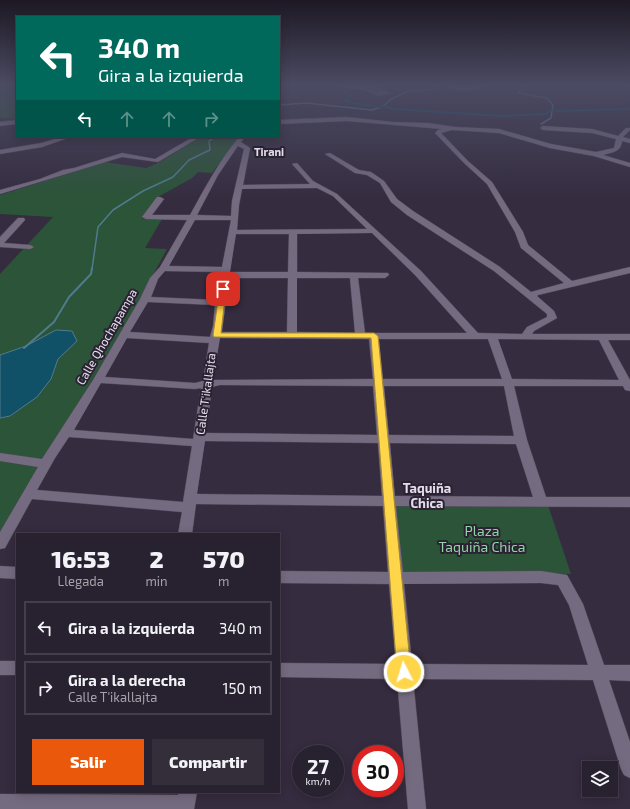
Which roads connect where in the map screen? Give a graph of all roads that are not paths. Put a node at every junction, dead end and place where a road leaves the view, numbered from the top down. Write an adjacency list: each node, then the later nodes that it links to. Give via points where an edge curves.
1 (11, 123): 3 (street)
2 (387, 123): 5 (street)
3 (0, 124)
4 (543, 128): 9 (street, via 592,132)
5 (456, 129): 14 (street, via 499,131 550,146); 35 (street, via 445,128 438,134 490,183 519,232 524,246)
6 (628, 129): 9 (street)
7 (65, 138): 12 (street, via 42,145)
8 (195, 138): 19 (street, via 156,161 122,155)
9 (619, 138): 11 (street); 14 (street, via 616,149)
10 (240, 140): 18 (street, Calle T'ikallajta, via 247,148); 21 (street, Calle Qhochapampa, via 215,175)
11 (630, 141)
12 (0, 152)
13 (328, 154): 36 (street, via 357,172 369,173 382,182 394,200 410,213 497,269)
14 (596, 154): 16 (street)
15 (295, 164): 17 (street, via 310,182)
16 (630, 165)
17 (318, 186): 18 (street); 25 (street, via 335,195)
18 (240, 187): 22 (street, Calle T'ikallajta)
19 (0, 192)
20 (160, 199): 21 (street, via 146,217)
21 (192, 218): 22 (street); 29 (street, Calle Qhochapampa)
22 (235, 218): 26 (street, Calle T'ikallajta)
23 (21, 220): 27 (street)
24 (293, 231): 25 (street); 26 (street); 32 (street)
25 (373, 231): 43 (street, via 418,273)
26 (233, 232): 31 (street, Calle T'ikallajta)
27 (0, 244): 28 (street)
28 (30, 246)
29 (163, 268): 31 (street); 37 (street, Calle Qhochapampa, via 154,278)
30 (630, 270): 35 (street)
31 (225, 272): 32 (street); 38 (street, Calle T'ikallajta)
32 (293, 275): 34 (street); 40 (street)
33 (385, 275): 34 (street)
34 (354, 276): 41 (street)
35 (570, 284): 36 (street)
36 (531, 296): 45 (street, via 551,313 552,318 530,329)
37 (145, 299): 38 (street); 39 (street, Calle Qhochapampa)
38 (220, 303): 48 (street, Calle T'ikallajta)
39 (123, 335): 48 (street); 49 (street, Calle Qhochapampa)
40 (292, 335): 41 (street); 48 (street)
41 (360, 336): 42 (street)
42 (374, 336): 43 (street); 50 (street)
43 (476, 336): 44 (street)
44 (492, 337): 45 (street); 51 (street)
45 (524, 337): 46 (street)
46 (602, 337): 47 (street); 53 (street)
47 (630, 337)
48 (216, 338): 52 (street, Calle T'ikallajta)
49 (98, 380): 52 (street, via 195,386); 54 (street, Calle Qhochapampa)
50 (379, 381): 51 (street); 52 (street); 55 (street)
51 (508, 382): 53 (street); 57 (street)
52 (208, 384): 56 (street, Calle T'ikallajta)
53 (629, 385)
54 (66, 434): 56 (street); 59 (street, Calle Qhochapampa)
55 (384, 438): 56 (street); 57 (street); 61 (street)
56 (200, 440): 64 (street, Calle T'ikallajta)
57 (521, 440): 62 (street)
58 (0, 457): 59 (street)
59 (46, 464): 60 (street, Calle Qhochapampa)
60 (28, 494): 64 (street, via 180,507); 66 (street, Calle Qhochapampa)
61 (388, 501): 62 (street); 64 (street); 70 (street)
62 (541, 501): 63 (street)
63 (630, 502)
64 (191, 503): 65 (street, Calle T'ikallajta)
65 (185, 533)
66 (0, 544)
67 (0, 572): 68 (street)
68 (16, 573)
69 (280, 576): 70 (street)
70 (395, 578): 74 (street); 75 (street, via 562,579 576,604)
71 (0, 668): 72 (street)
72 (16, 668)
73 (280, 670): 74 (street)
74 (404, 672): 75 (street); 80 (street)
75 (599, 673): 76 (street); 77 (street)
76 (630, 673)
77 (630, 769)
78 (186, 802): 79 (street)
79 (0, 803)
80 (417, 809)

